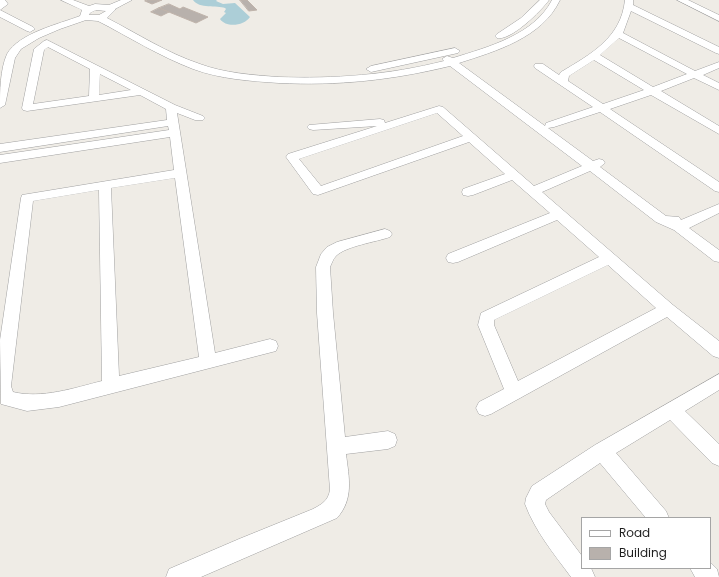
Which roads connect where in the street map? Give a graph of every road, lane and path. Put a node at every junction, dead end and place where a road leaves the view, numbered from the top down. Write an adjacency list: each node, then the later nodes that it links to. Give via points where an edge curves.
1 (1, 0): 9 (street, via 4,4)
2 (65, 0): 12 (street)
3 (128, 0): 10 (street)
4 (698, 0): 5 (street)
5 (683, 1): 14 (street)
6 (542, 2): 7 (street); 24 (street, via 506,33)
7 (555, 4): 25 (street, via 531,29 512,40)
8 (629, 4): 19 (street); 22 (street)
9 (0, 7)
10 (109, 11): 12 (street, via 99,6); 13 (street); 18 (street)
11 (0, 13): 15 (street)
12 (87, 13): 13 (street); 38 (street, via 37,36 12,55)
13 (100, 18): 21 (street)
14 (719, 18)
15 (15, 21): 16 (street); 17 (street)
16 (5, 25)
17 (30, 29)
18 (143, 30)
19 (618, 34): 23 (street); 30 (street)
20 (156, 36): 21 (street)
21 (144, 41): 24 (street, via 211,71 263,80 320,81 374,78 395,75)
22 (719, 51)
23 (593, 55): 32 (street, via 565,74); 34 (street)
24 (453, 57): 25 (street); 26 (street, via 441,55 369,69 320,73 266,71); 31 (street)
25 (464, 59): 31 (street)
26 (215, 62)
27 (719, 65): 30 (street)
28 (539, 66): 32 (street)
29 (95, 68): 35 (street); 37 (street); 37 (street, via 47,43 39,49 27,108)
30 (694, 74): 33 (street); 34 (street)
31 (486, 81): 44 (street); 51 (street)
32 (563, 82): 40 (street)
33 (719, 87)
34 (652, 91): 40 (street); 47 (street)
35 (142, 92): 37 (street); 39 (street)
36 (428, 98): 41 (street)
37 (94, 99)
38 (0, 105)
39 (171, 107): 42 (street); 45 (street)
40 (602, 107): 44 (street); 55 (street)
41 (439, 109): 43 (street); 48 (street)
42 (199, 118)
43 (403, 121): 46 (street); 48 (street, via 292,157 318,191)
44 (550, 125): 51 (street)
45 (174, 127): 49 (street); 50 (street); 52 (street)
46 (314, 127)
47 (719, 131)
48 (471, 137): 53 (street)
49 (0, 148)
50 (0, 160)
51 (596, 164): 56 (street); 60 (street, via 669,215)
52 (181, 173): 54 (street); 68 (street)
53 (514, 175): 56 (street); 57 (street)
54 (105, 186): 70 (street); 70 (street, via 27,198 2,386 7,398 26,403)
55 (719, 188)
56 (533, 191): 59 (street)
57 (468, 192)
58 (719, 208): 60 (street)
59 (560, 214): 62 (street); 63 (street)
60 (679, 227): 64 (street)
61 (385, 234): 75 (street, via 332,251 323,266)
62 (453, 258)
63 (610, 258): 65 (street); 71 (street, via 487,317 486,325)
64 (719, 258)
65 (668, 309): 67 (street); 71 (street)
66 (270, 346): 68 (street)
67 (719, 351)
68 (208, 362): 70 (street)
69 (719, 381): 73 (street)
70 (111, 385)
71 (514, 392): 72 (street)
72 (485, 408)
73 (672, 410): 76 (street); 77 (street)
74 (388, 440): 75 (street)
75 (336, 448): 80 (street, via 340,490 337,503 330,511)
76 (602, 451): 78 (street); 81 (street, via 545,488 535,498 542,517)
77 (719, 457)
78 (658, 517)
79 (702, 569): 82 (street)
80 (177, 577)
81 (584, 577)
82 (709, 577)

